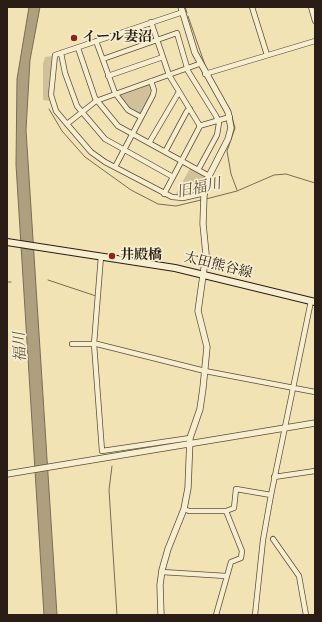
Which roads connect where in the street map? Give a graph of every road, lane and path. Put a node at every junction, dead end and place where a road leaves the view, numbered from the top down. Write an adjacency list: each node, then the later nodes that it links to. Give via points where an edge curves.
1 (252, 7): 11 (street)
2 (311, 7): 4 (street)
3 (182, 9): 5 (street); 14 (street)
4 (315, 20)
5 (151, 22): 6 (street); 8 (street)
6 (157, 40): 12 (street); 13 (street); 15 (street, via 177,33)
7 (315, 41): 11 (street)
8 (96, 42): 9 (street); 13 (street)
9 (78, 48): 10 (street); 22 (street)
10 (61, 53): 24 (street, via 65,73); 28 (street, via 54,56 51,92 54,106)
11 (267, 55): 16 (street)
12 (163, 57): 17 (street); 18 (street)
13 (102, 59): 18 (street)
14 (199, 64): 15 (street); 16 (street)
15 (187, 68): 17 (street); 27 (street)
16 (205, 74): 26 (street)
17 (169, 75): 19 (street); 20 (street)
18 (108, 76): 21 (street)
19 (151, 81): 21 (street); 25 (street, via 154,92)
20 (179, 92): 23 (street); 31 (street)
21 (115, 93): 22 (street); 25 (street, via 128,110)
22 (96, 101): 24 (street); 30 (street, via 118,126)
23 (190, 109): 29 (street); 33 (street)
24 (81, 112): 28 (street); 32 (street, via 104,139)
25 (141, 117): 30 (street)
26 (230, 117): 27 (street); 37 (street, via 228,139)
27 (218, 121): 29 (street); 36 (street, via 217,135)
28 (67, 124): 35 (street, via 91,152)
29 (200, 126): 34 (street)
30 (132, 134): 31 (street); 32 (street)
31 (149, 143): 33 (street)
32 (124, 150): 35 (street); 38 (street)
33 (165, 152): 34 (street)
34 (182, 161): 36 (street); 38 (street)
35 (115, 167): 39 (street)
36 (198, 170): 37 (street)
37 (209, 176): 40 (street)
38 (173, 177): 39 (street)
39 (164, 194): 40 (street, via 179,198)
40 (204, 194): 43 (street, via 206,254)
41 (10, 242): 42 (main road, 太田熊谷線)
42 (101, 256): 43 (main road, 太田熊谷線); 46 (street)
43 (203, 275): 44 (main road, 太田熊谷線); 47 (street, via 198,311 207,347)
44 (313, 302): 48 (street)
45 (72, 344): 46 (street)
46 (94, 344): 47 (street); 52 (street, via 102,451)
47 (205, 371): 48 (street); 52 (street, via 202,400)
48 (293, 387): 49 (street); 51 (street)
49 (315, 392)
50 (315, 423): 51 (street)
51 (284, 428): 52 (street); 55 (street)
52 (190, 440): 54 (street); 57 (street)
53 (315, 471): 55 (street)
54 (7, 474)
55 (274, 477): 56 (street)
56 (271, 496): 58 (street, via 236,489 234,508); 64 (street, via 263,540)
57 (184, 509): 58 (street); 60 (street)
58 (226, 511): 61 (street, via 242,551 241,558 231,562)
59 (273, 539): 65 (street, via 299,576)
60 (162, 572): 61 (street); 62 (street)
61 (226, 576): 63 (street)
62 (161, 615)
63 (216, 615)
64 (255, 615)
65 (306, 615)

